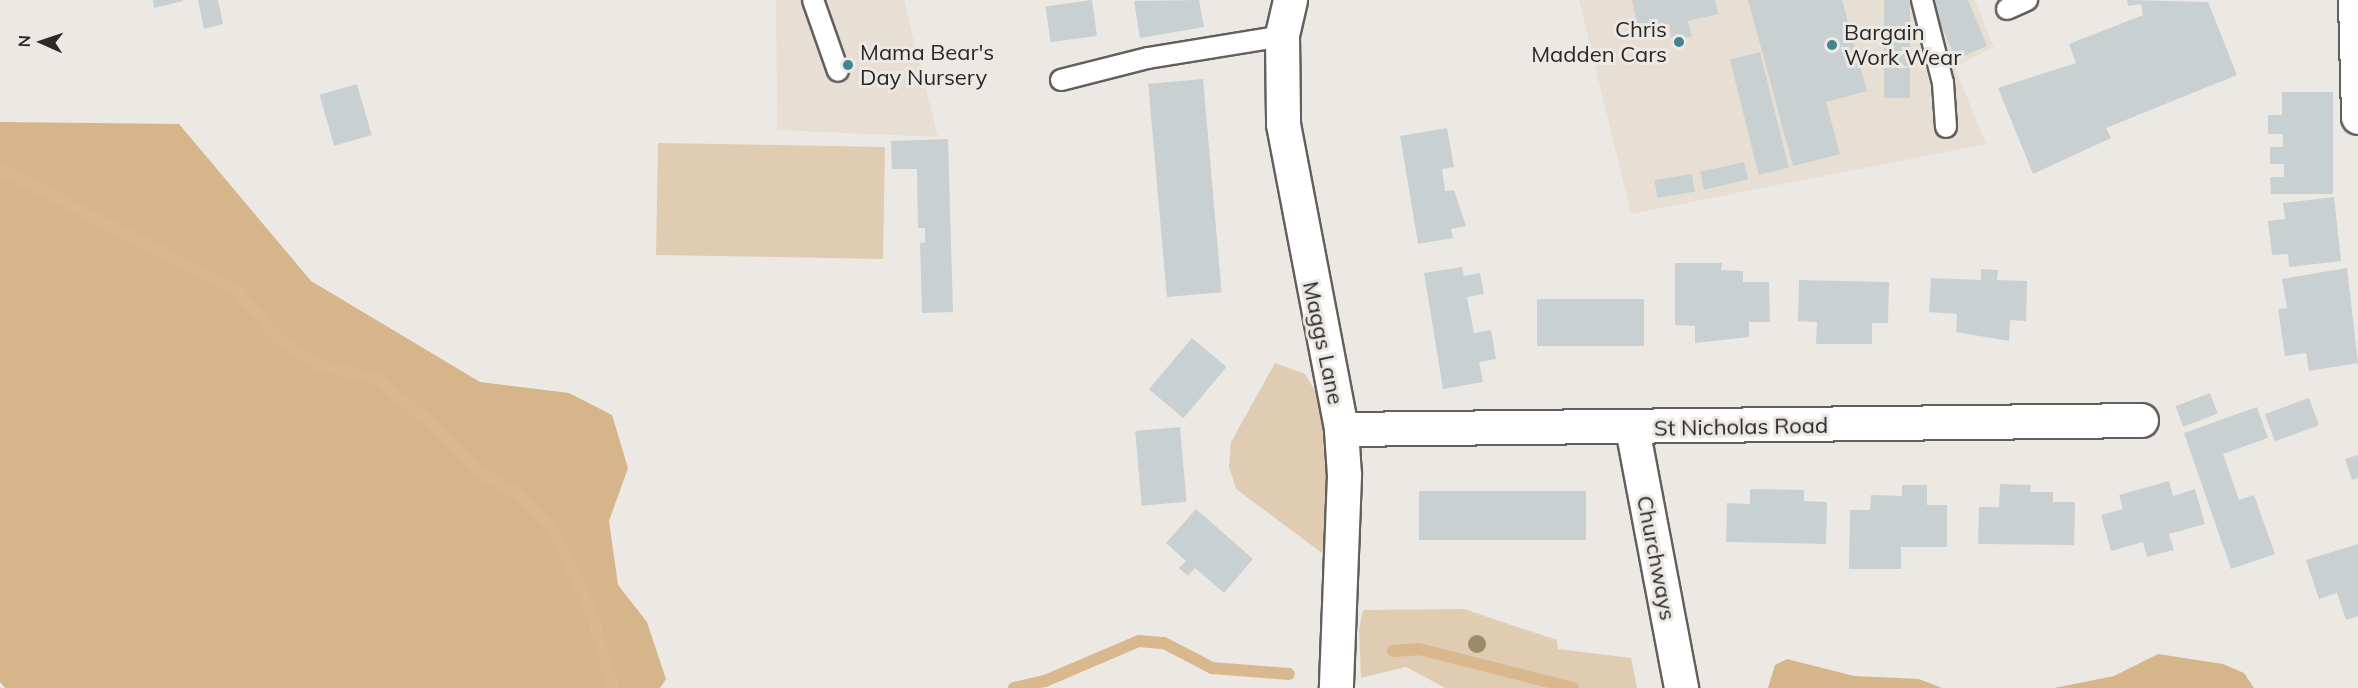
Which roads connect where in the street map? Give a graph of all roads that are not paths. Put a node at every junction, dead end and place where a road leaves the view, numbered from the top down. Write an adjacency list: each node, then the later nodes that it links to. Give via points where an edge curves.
1 (813, 0): 8 (lane)
2 (1290, 0): 7 (street, Maggs Lane)
3 (1922, 0): 11 (lane, via 1943,83)
4 (2028, 0): 6 (lane)
5 (2355, 0): 10 (street)
6 (2007, 9)
7 (1282, 36): 9 (lane, via 1149,58); 14 (street, Maggs Lane, via 1283,124)
8 (838, 71)
9 (1061, 80)
10 (2358, 117)
11 (1946, 127)
12 (2141, 420): 13 (street, St Nicholas Road)
13 (1632, 428): 14 (street, St Nicholas Road); 16 (street, Churchways)
14 (1341, 429): 15 (street, Maggs Lane, via 1344,541)
15 (1336, 688)
16 (1680, 688)

